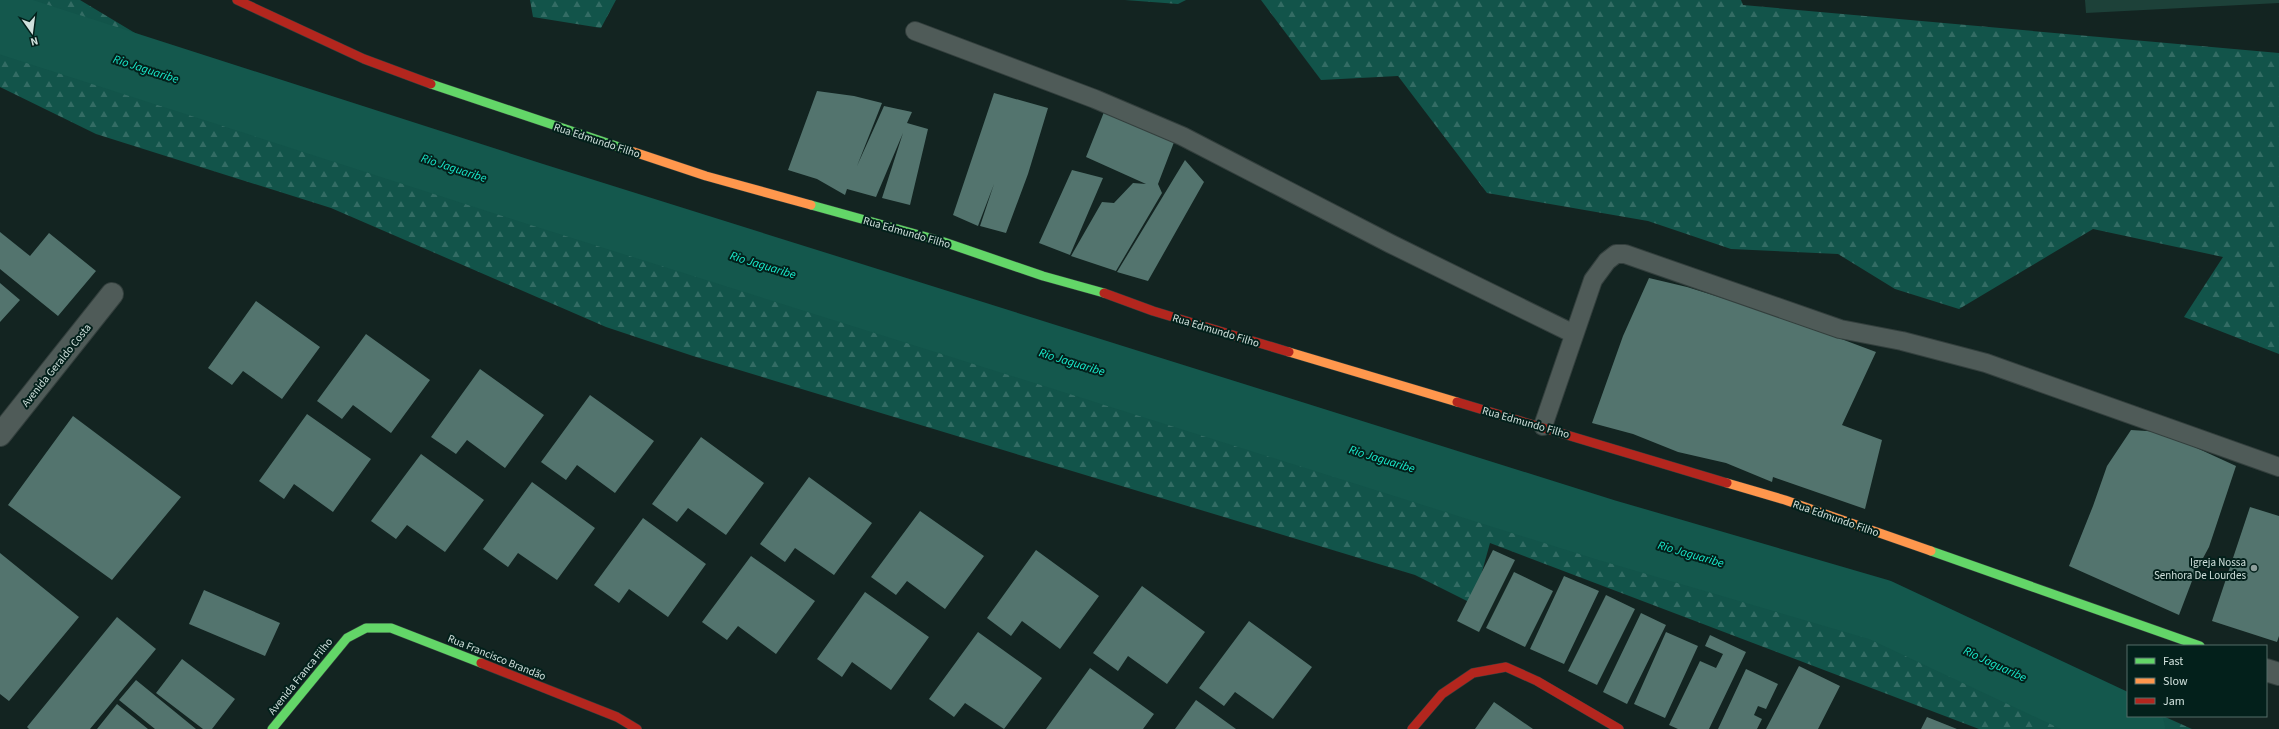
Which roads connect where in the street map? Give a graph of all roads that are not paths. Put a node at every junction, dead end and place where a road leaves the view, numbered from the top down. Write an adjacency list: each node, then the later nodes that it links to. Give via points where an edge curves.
1 (237, 0): 5 (street, Rua Edmundo Filho, via 364,60 461,96 706,176 941,241 1043,276 1112,294 1168,315)
2 (915, 31): 4 (lane, via 1095,99 1182,136 1391,244)
3 (112, 294): 6 (street, Avenida Geraldo Costa)
4 (1574, 334): 5 (lane); 7 (lane, via 1593,280 1607,261 1616,254 1625,254 1840,329 1902,341 1986,363)
5 (1543, 426): 9 (street, Rua Edmundo Filho, via 1785,500)
6 (0, 435)
7 (2279, 467)
8 (346, 638): 12 (street, Avenida Franca Filho); 13 (street, Rua Francisco Brandão, via 366,628 392,628 618,717)
9 (2197, 645)
10 (2267, 670): 11 (street)
11 (2279, 674)
12 (272, 729)
13 (637, 729)
14 (1412, 729): 15 (street, via 1442,694 1473,673 1506,667 1536,680)
15 (1619, 729)

